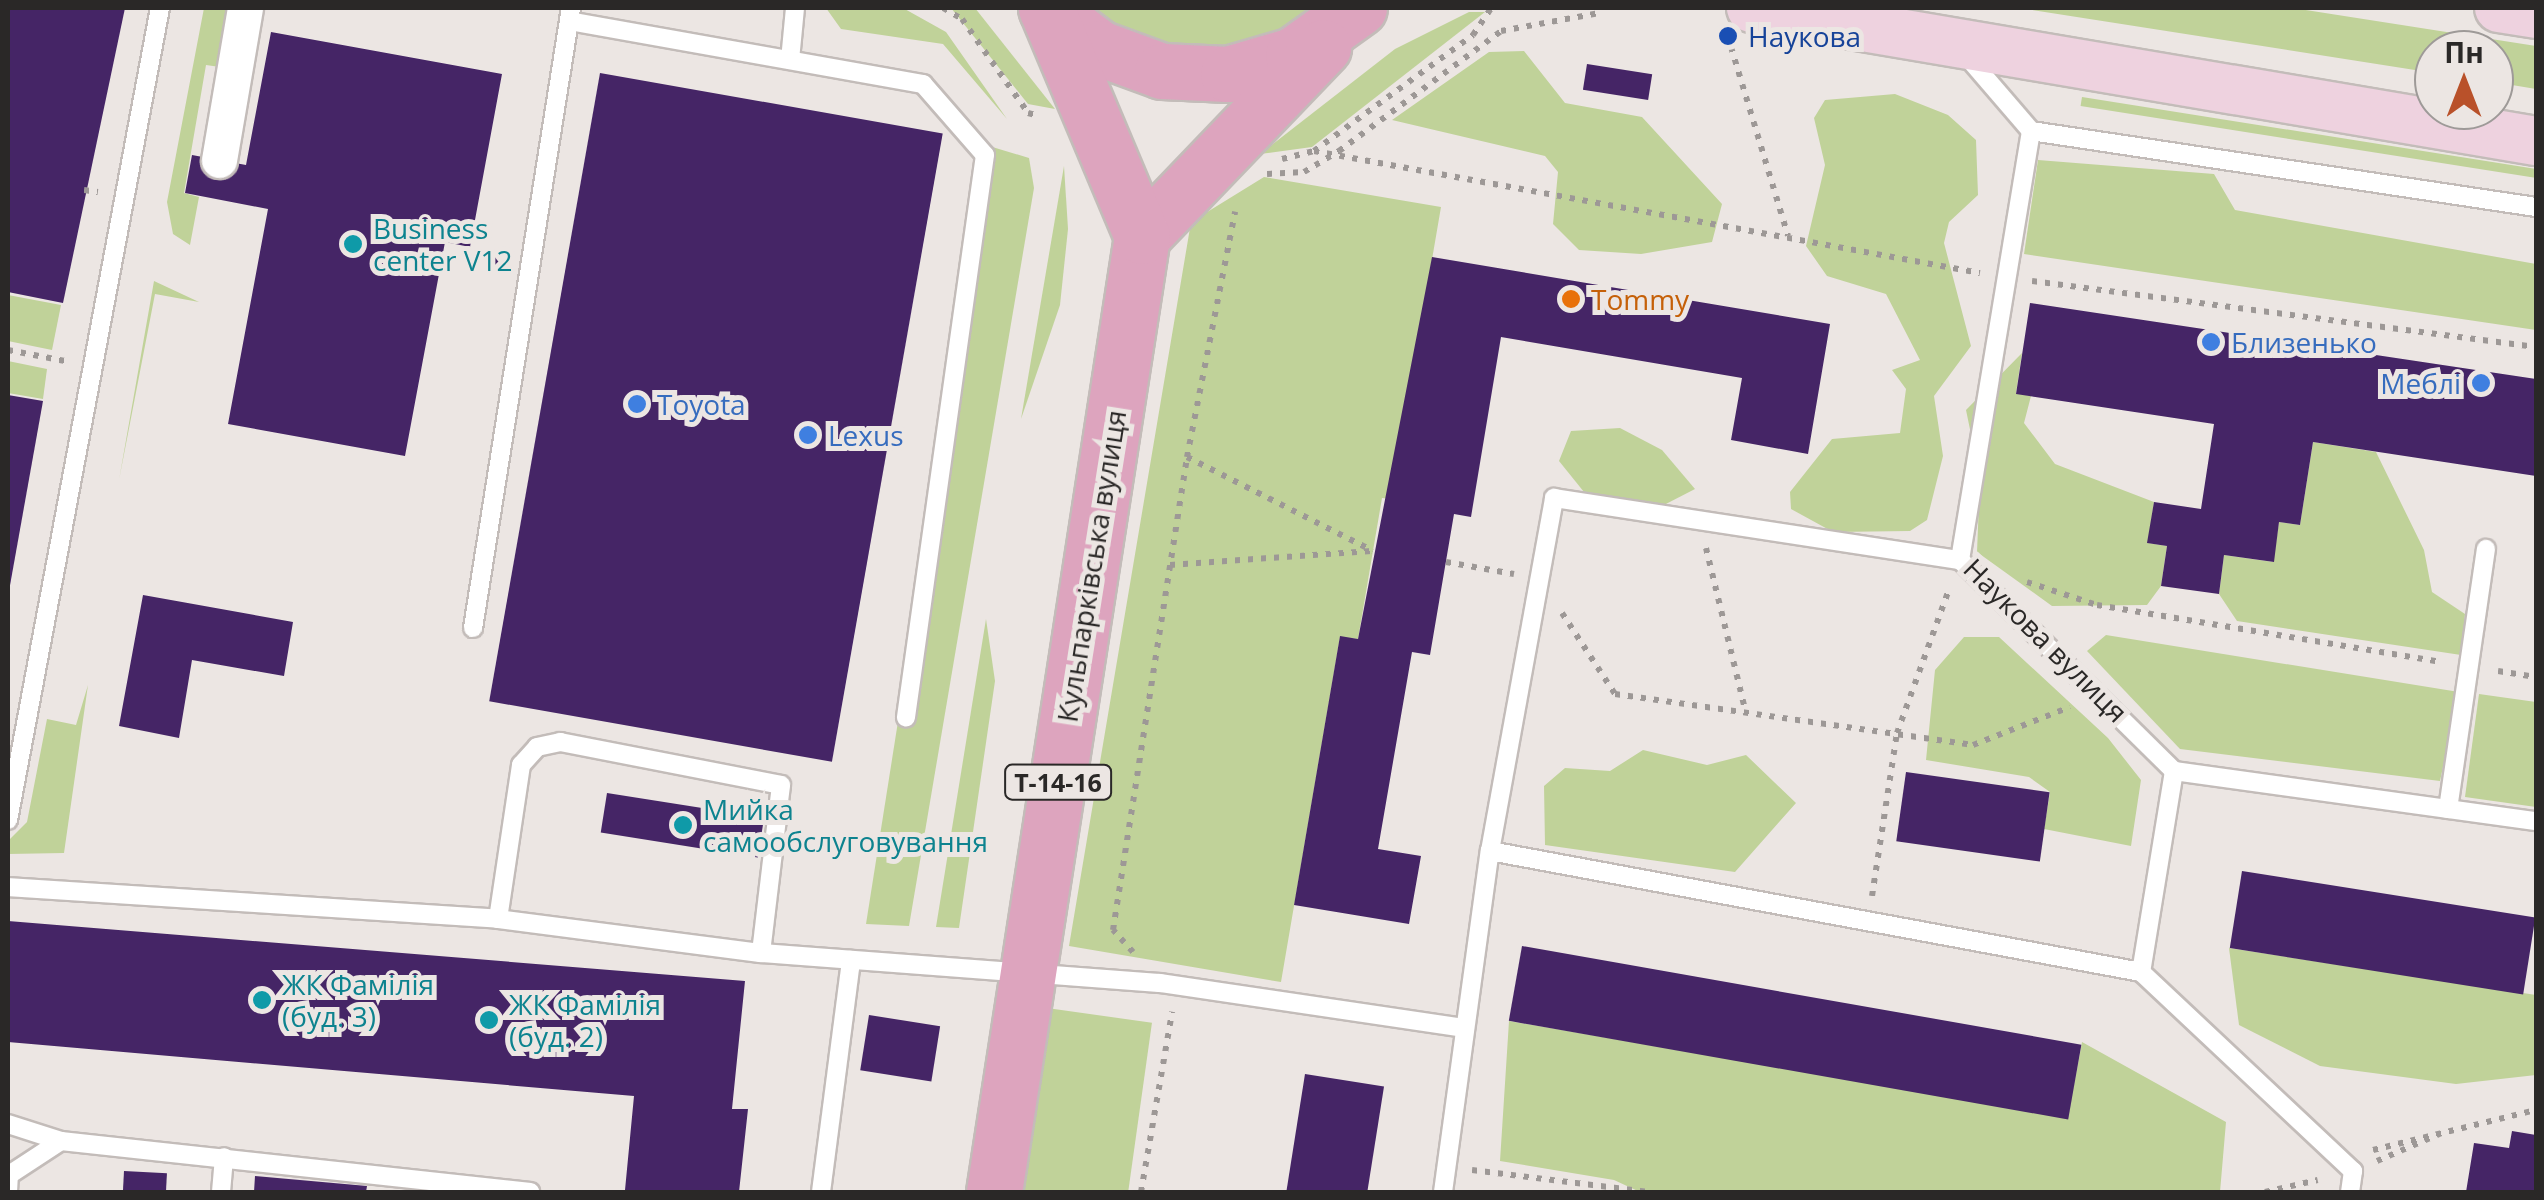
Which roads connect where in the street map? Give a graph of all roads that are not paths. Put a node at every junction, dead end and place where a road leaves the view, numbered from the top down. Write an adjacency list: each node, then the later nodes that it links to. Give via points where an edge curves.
1 (160, 8): 22 (lane)
2 (245, 8): 14 (street)
3 (795, 8): 11 (lane)
4 (1046, 8): 6 (main road, via 1099,48 1162,72 1228,74 1293,56); 16 (main road)
5 (2499, 8): 8 (main road)
6 (1354, 13): 16 (main road)
7 (570, 14): 11 (lane); 19 (lane)
8 (2536, 14)
9 (1739, 22): 10 (main road)
10 (1961, 49): 12 (lane); 13 (main road)
11 (790, 60): 20 (lane, via 923,84 985,155)
12 (2031, 131): 15 (lane); 18 (lane, Наукова вулиця)
13 (2536, 142)
14 (219, 160)
15 (2536, 207)
16 (1142, 236): 32 (main road, Кульпарківська вулиця / Т-14-16)
17 (2486, 549): 23 (lane)
18 (1960, 560): 21 (lane, Наукова вулиця); 26 (lane, via 1554,498)
19 (473, 628)
20 (906, 717)
21 (2174, 771): 23 (lane); 31 (lane)
22 (13, 776): 24 (lane)
23 (2448, 808): 25 (lane)
24 (8, 820)
25 (2536, 821)
26 (1490, 851): 31 (lane); 33 (lane)
27 (8, 888): 28 (lane)
28 (498, 918): 29 (lane); 29 (lane, via 521,766 537,747 560,742 781,785)
29 (761, 953): 30 (lane)
30 (851, 960): 32 (lane); 41 (lane)
31 (2141, 972): 44 (lane, via 2353,1171)
32 (1028, 975): 33 (lane, via 1160,983); 42 (main road, Кульпарківська вулиця / Т-14-16)
33 (1465, 1028): 43 (lane)
34 (8, 1124): 35 (lane)
35 (61, 1140): 36 (lane); 38 (lane, via 10,1175)
36 (224, 1157): 37 (lane); 39 (lane)
37 (418, 1185): 40 (lane)
38 (8, 1192)
39 (221, 1192)
40 (530, 1192)
41 (822, 1192)
42 (994, 1192)
43 (1444, 1192)
44 (2350, 1192)

